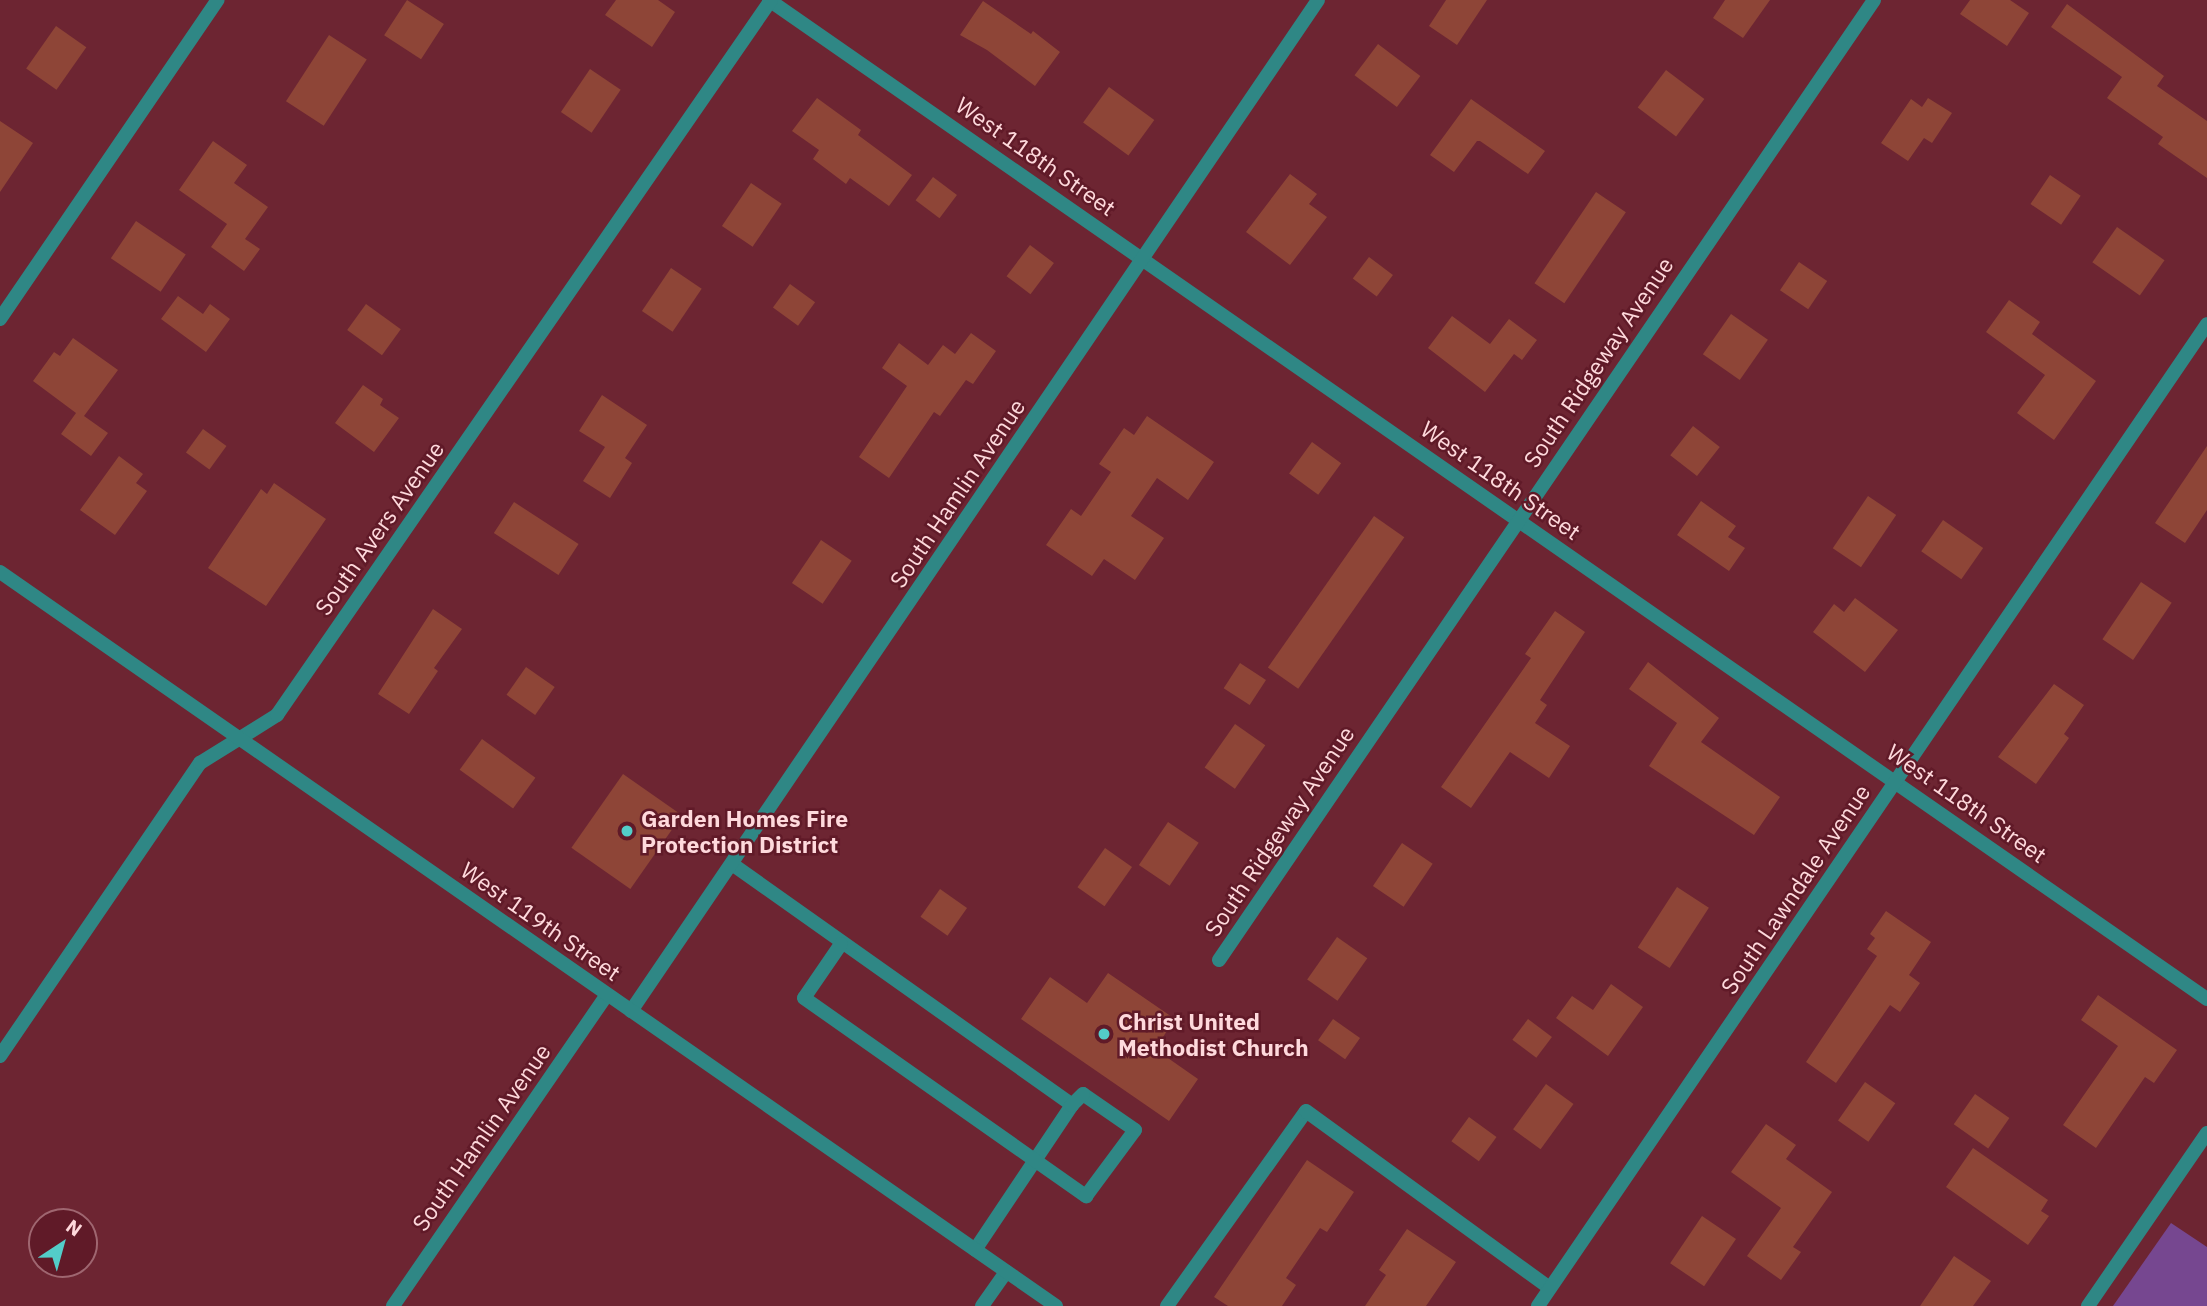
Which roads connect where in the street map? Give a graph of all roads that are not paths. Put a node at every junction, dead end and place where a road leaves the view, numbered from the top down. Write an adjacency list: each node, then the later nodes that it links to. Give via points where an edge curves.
1 (218, 0): 6 (street)
2 (770, 0): 5 (street, West 118th Street); 10 (street, South Avers Avenue, via 277,715)
3 (1318, 0): 5 (street, South Hamlin Avenue)
4 (1874, 0): 8 (street, South Ridgeway Avenue)
5 (1144, 258): 8 (street, West 118th Street); 12 (street, South Hamlin Avenue)
6 (0, 320)
7 (2207, 324): 11 (street, South Lawndale Avenue)
8 (1518, 520): 11 (street, West 118th Street); 14 (street, South Ridgeway Avenue)
9 (0, 572): 10 (street, West 119th Street)
10 (240, 739): 15 (street, West 119th Street); 18 (street, South Avers Avenue, via 200,763)
11 (1896, 781): 16 (street, West 118th Street); 24 (street, South Lawndale Avenue)
12 (732, 864): 13 (street); 17 (street, South Hamlin Avenue)
13 (841, 944): 19 (street); 21 (street, via 804,998)
14 (1219, 960)
15 (607, 995): 17 (street, West 119th Street); 25 (street, South Hamlin Avenue)
16 (2207, 999)
17 (631, 1011): 22 (street, West 119th Street)
18 (0, 1056)
19 (1072, 1105): 21 (street); 21 (street, via 1083,1094 1135,1130 1086,1196)
20 (2207, 1133): 30 (street)
21 (1036, 1158): 22 (street)
22 (975, 1250): 23 (street, West 119th Street)
23 (1006, 1272): 26 (street); 27 (street, West 119th Street)
24 (1550, 1288): 28 (street, via 1306,1111); 29 (street, South Lawndale Avenue)
25 (393, 1306)
26 (982, 1306)
27 (1056, 1306)
28 (1167, 1306)
29 (1538, 1306)
30 (2088, 1306)

